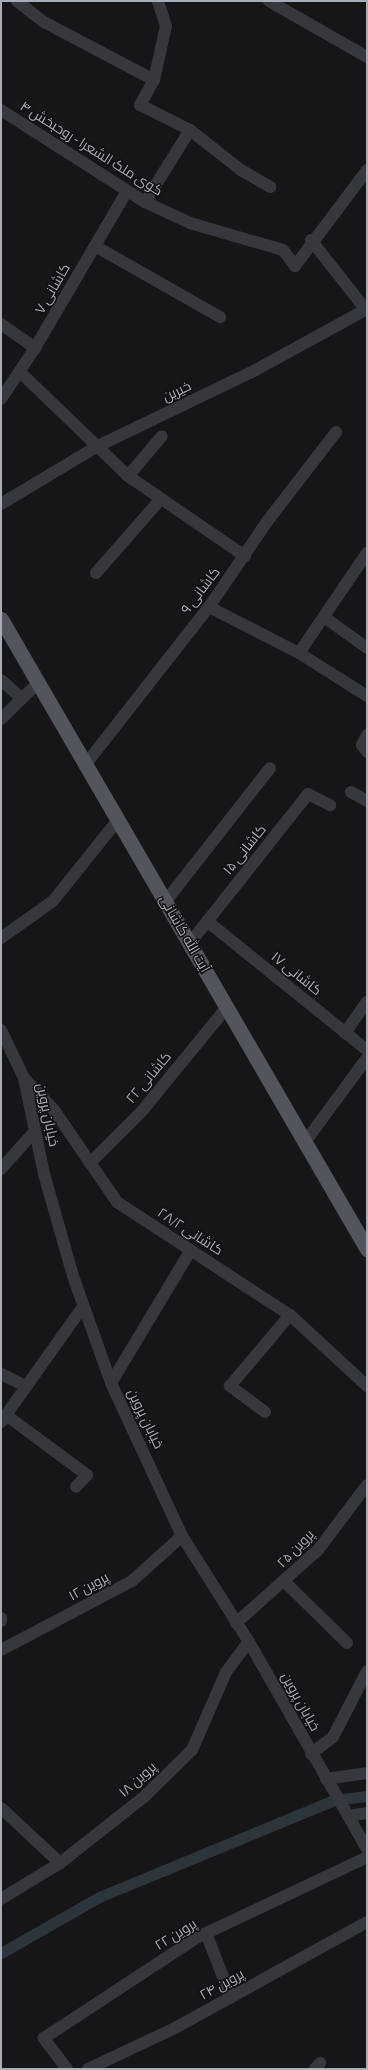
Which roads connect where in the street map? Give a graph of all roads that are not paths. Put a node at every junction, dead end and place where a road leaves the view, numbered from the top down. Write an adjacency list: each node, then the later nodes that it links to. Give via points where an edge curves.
1 (17, 1): 5 (street, via 44,22)
2 (158, 1): 5 (street, via 166,26)
3 (269, 1): 4 (street)
4 (367, 56)
5 (154, 80): 7 (street, via 140,105)
6 (1, 110): 10 (street, کوی ملک الشعرا - روحبخش ۴)
7 (190, 130): 9 (street, via 241,170); 11 (street)
8 (367, 170): 12 (street)
9 (271, 187)
10 (127, 191): 11 (street, کوی ملک الشعرا - روحبخش ۴); 13 (street, کاشانی ۷)
11 (145, 202): 12 (street, کوی ملک الشعرا - روحبخش ۴, via 190,223 283,250 295,266)
12 (311, 240): 14 (street)
13 (95, 246): 15 (street); 17 (street, کاشانی ۷)
14 (366, 310): 22 (street, خیرین, via 250,373)
15 (220, 317)
16 (1, 324): 17 (street)
17 (35, 348): 18 (street, کاشانی ۷)
18 (20, 372): 19 (street, کاشانی ۷); 22 (street)
19 (1, 399)
20 (336, 432): 27 (street, کاشانی ۹)
21 (162, 436): 23 (street)
22 (98, 446): 23 (street); 25 (street, خیرین)
23 (128, 476): 24 (street)
24 (160, 500): 27 (street); 28 (street)
25 (1, 504)
26 (367, 553): 30 (street)
27 (245, 556): 29 (street, کاشانی ۹)
28 (96, 573)
29 (209, 607): 33 (street, via 238,619); 41 (street, کاشانی ۹)
30 (324, 617): 32 (street); 33 (street)
31 (2, 623): 35 (main road, آیت الله کاشانی)
32 (367, 648)
33 (299, 653): 36 (street)
34 (1, 680): 37 (street)
35 (38, 683): 37 (street); 41 (main road, آیت الله کاشانی)
36 (367, 696)
37 (21, 698): 38 (street)
38 (1, 719)
39 (367, 735): 40 (street, via 362,745)
40 (367, 752)
41 (85, 764): 46 (main road, آیت الله کاشانی)
42 (270, 768): 47 (street)
43 (351, 792): 44 (street)
44 (367, 802)
45 (330, 804): 48 (street, کاشانی ۱۵, via 308,794)
46 (118, 820): 47 (main road, آیت الله کاشانی); 49 (street, via 53,901)
47 (165, 902): 50 (main road, آیت الله کاشانی)
48 (207, 921): 50 (street, کاشانی ۱۵); 54 (street, کاشانی ۱۷)
49 (1, 938)
50 (190, 944): 52 (main road, آیت الله کاشانی)
51 (367, 1002): 54 (street)
52 (227, 1007): 59 (main road, آیت الله کاشانی); 60 (street, کاشانی ۲۲, via 142,1111)
53 (1, 1030): 57 (street, خیابان پروین)
54 (345, 1033): 55 (street, کاشانی ۱۷)
55 (367, 1050)
56 (367, 1058): 59 (street)
57 (24, 1078): 58 (street, خیابان پروین); 60 (street, کاشانی ۲۸/۲, via 54,1110)
58 (34, 1131): 61 (street); 64 (street, خیابان پروین)
59 (305, 1142): 62 (main road, آیت الله کاشانی)
60 (90, 1163): 63 (street, کاشانی ۲۸/۲, via 117,1202)
61 (1, 1169)
62 (367, 1248)
63 (191, 1250): 65 (street, کاشانی ۲۸/۲); 67 (street)
64 (82, 1308): 67 (street, خیابان پروین); 68 (street)
65 (290, 1315): 69 (street, کاشانی ۲۸/۲); 70 (street, via 230,1386)
66 (1, 1374): 68 (street)
67 (111, 1384): 74 (street, خیابان پروین)
68 (26, 1386): 71 (street)
69 (367, 1386)
70 (265, 1412)
71 (3, 1418): 73 (street, via 87,1475)
72 (367, 1485): 75 (street, پروین ۲۵, via 318,1550)
73 (76, 1487)
74 (182, 1536): 78 (street, خیابان پروین); 81 (street, پروین ۱۲, via 132,1580)
75 (285, 1582): 78 (street, پروین ۲۵); 80 (street)
76 (1, 1618): 77 (street)
77 (1, 1622)
78 (236, 1623): 79 (street, خیابان پروین)
79 (249, 1642): 83 (street, خیابان پروین); 91 (street, پروین ۱۸, via 226,1672 192,1750 145,1796)
80 (347, 1643)
81 (1, 1650)
82 (367, 1671): 83 (street, via 333,1737)
83 (311, 1754): 85 (street, خیابان پروین)
84 (367, 1773): 85 (street)
85 (326, 1779): 88 (street, خیابان پروین)
86 (1, 1808): 91 (street)
87 (367, 1813): 88 (street)
88 (348, 1816): 89 (street)
89 (367, 1849)
90 (367, 1857): 94 (street, پروین ۲۲)
91 (60, 1863): 92 (street, پروین ۱۸)
92 (1, 1899)
93 (367, 1922): 95 (street, پروین ۲۴)
94 (206, 1933): 95 (street); 96 (street, پروین ۲۲, via 44,2038)
95 (231, 1997): 97 (street, پروین ۲۴)
96 (67, 2069)
97 (88, 2069)

